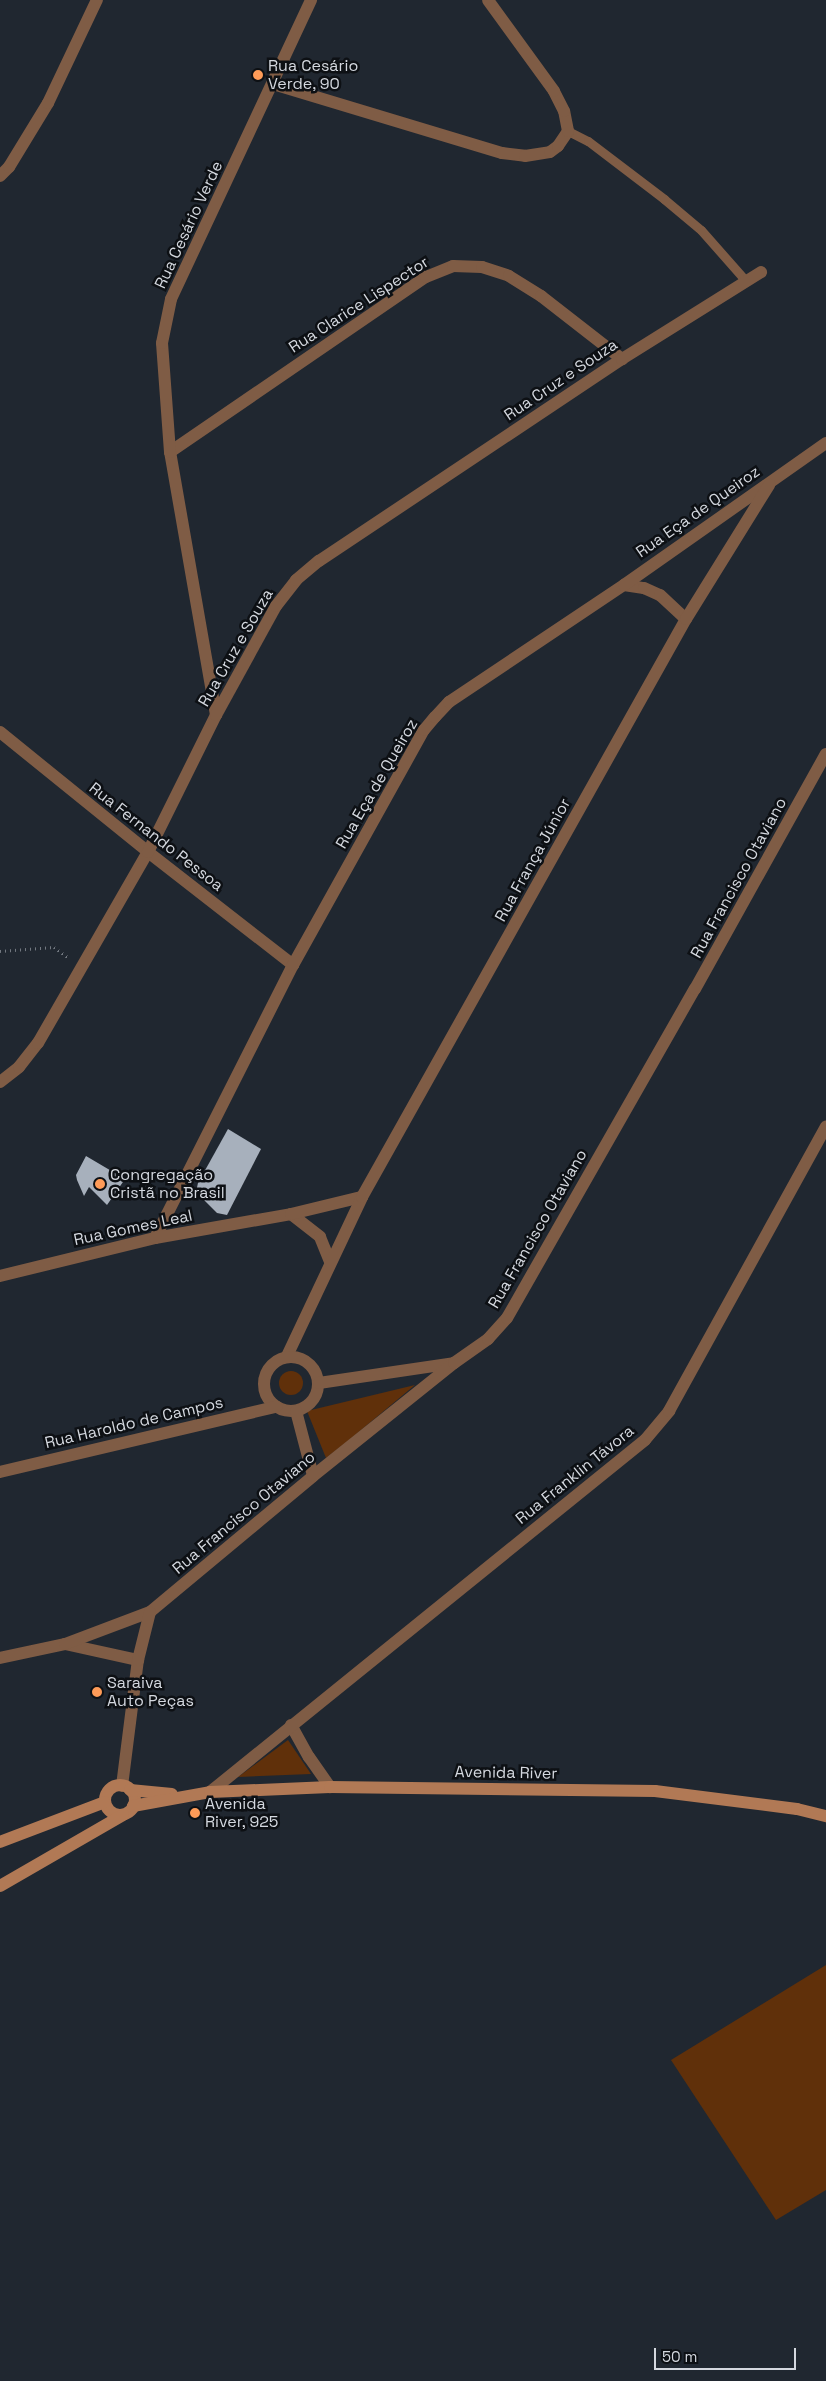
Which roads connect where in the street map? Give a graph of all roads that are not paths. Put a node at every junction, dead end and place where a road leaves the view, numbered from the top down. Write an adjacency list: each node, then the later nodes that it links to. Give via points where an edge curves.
1 (97, 0): 6 (street, via 48,103 9,167)
2 (311, 0): 4 (street, Rua Cesário Verde)
3 (488, 0): 5 (street, via 554,91 564,112)
4 (273, 84): 5 (street, via 525,156 550,152); 11 (street, Rua Cesário Verde, via 171,299 162,343)
5 (568, 131): 8 (lane, via 588,141 664,198 701,230)
6 (0, 176)
7 (761, 272): 8 (street, Rua Cruz e Souza)
8 (746, 282): 9 (street, Rua Cruz e Souza)
9 (622, 359): 11 (street, Rua Clarice Lispector, via 541,296 509,276 482,267 453,266 426,277); 15 (street, Rua Cruz e Souza, via 319,561 296,580 276,606)
10 (826, 443): 12 (street, Rua Eça de Queiroz)
11 (170, 452): 15 (street, Rua Cesário Verde)
12 (773, 479): 13 (street, Rua Eça de Queiroz); 14 (street, Rua França Júnior)
13 (624, 585): 14 (street, via 660,595); 19 (street, Rua Eça de Queiroz, via 450,702 435,716 424,730)
14 (686, 619): 22 (street, Rua França Júnior)
15 (216, 715): 18 (street, Rua Cruz e Souza)
16 (0, 732): 18 (street, Rua Fernando Pessoa)
17 (826, 754): 28 (street, Rua Francisco Otaviano, via 507,1318 488,1339)
18 (148, 852): 19 (street, Rua Fernando Pessoa); 20 (street, Rua Cruz e Souza, via 38,1043 20,1067)
19 (294, 965): 24 (street, Rua Eça de Queiroz)
20 (0, 1082)
21 (826, 1127): 38 (street, Rua Franklin Távora, via 669,1411 645,1440)
22 (362, 1197): 23 (street, Rua Gomes Leal); 25 (street, Rua França Júnior)
23 (291, 1214): 24 (street, Rua Gomes Leal); 25 (street, via 320,1237)
24 (155, 1238): 26 (street, Rua Gomes Leal)
25 (330, 1262): 27 (street, Rua França Júnior)
26 (0, 1276)
27 (287, 1356): 29 (street, via 306,1361 313,1367); 30 (street, via 270,1365 265,1373 264,1392)
28 (454, 1363): 29 (street); 33 (street, Rua Francisco Otaviano)
29 (319, 1383): 31 (street, via 314,1400)
30 (276, 1407): 31 (street); 32 (street, Rua Haroldo de Campos)
31 (296, 1411): 33 (street)
32 (0, 1472)
33 (313, 1476): 34 (street, Rua Francisco Otaviano)
34 (150, 1612): 35 (street, Rua Francisco Otaviano); 37 (street)
35 (65, 1644): 36 (street, Rua Francisco Otaviano); 37 (street, Rua Francisco Otaviano)
36 (0, 1658)
37 (138, 1660): 40 (street)
38 (291, 1725): 39 (street); 41 (street, Rua Franklin Távora)
39 (330, 1787): 41 (street, Avenida River); 46 (street, Avenida River, via 655,1791 797,1809)
40 (126, 1788): 42 (street, Avenida River); 43 (street, via 110,1790); 44 (street, via 134,1798)
41 (210, 1792): 42 (street, Avenida River)
42 (185, 1796): 44 (street, Avenida River)
43 (105, 1802): 45 (street, via 113,1814); 47 (street)
44 (133, 1806): 45 (street)
45 (122, 1815): 48 (street)
46 (826, 1816)
47 (0, 1842)
48 (0, 1886)

